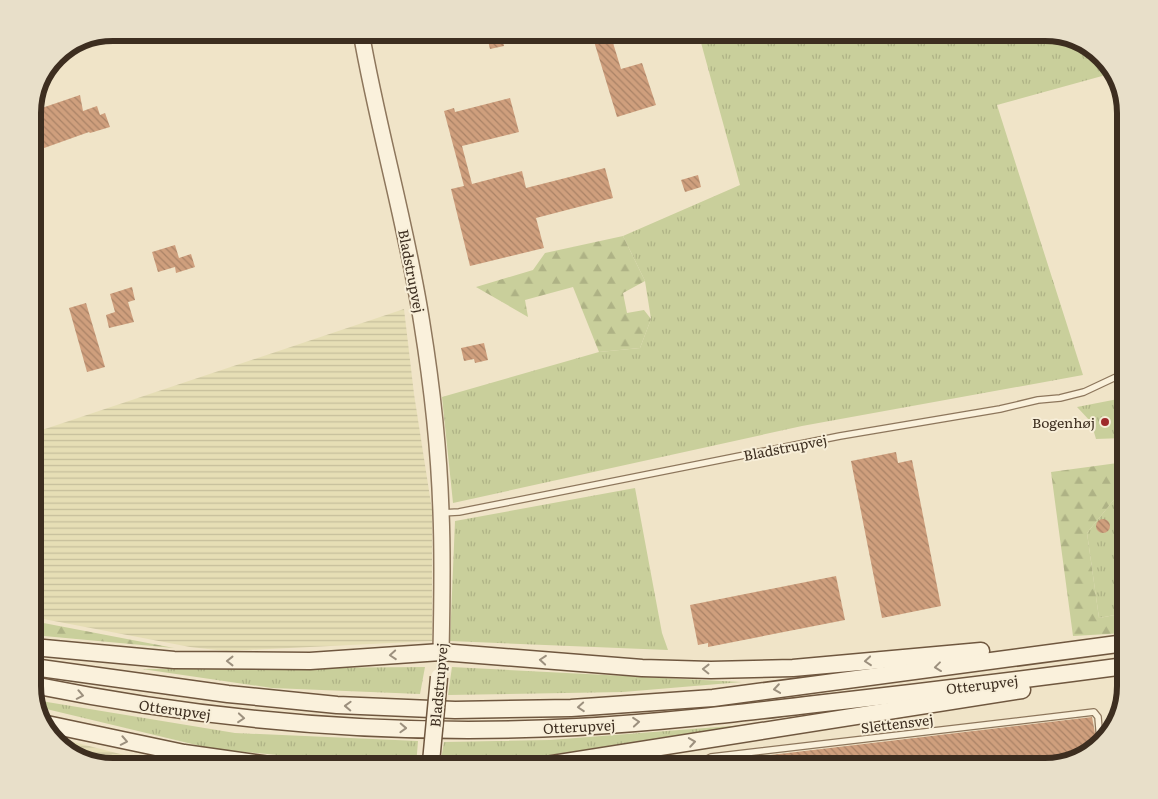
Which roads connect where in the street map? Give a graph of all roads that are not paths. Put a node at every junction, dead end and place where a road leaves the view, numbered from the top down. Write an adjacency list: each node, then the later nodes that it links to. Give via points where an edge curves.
1 (362, 41): 3 (street, Bladstrupvej, via 422,323)
2 (1117, 377): 3 (lane, Bladstrupvej, via 1084,392 1060,398)
3 (442, 513): 7 (street, Bladstrupvej)
4 (1117, 640): 7 (main road, one-way to 7, via 793,668 711,670 642,668)
5 (1117, 644): 9 (main road, Otterupvej, one-way to 9, via 713,698 571,708 455,710 337,705 228,694)
6 (41, 648): 7 (main road, one-way to 6, via 310,661 174,660)
7 (441, 652): 15 (main road, Bladstrupvej, bridge)
8 (1117, 667): 11 (main road, Otterupvej, one-way to 8, via 226,717 344,726 576,727 717,716)
9 (41, 668)
10 (1117, 675): 16 (main road, one-way to 10)
11 (41, 687)
12 (53, 725): 14 (main road, one-way to 14)
13 (1099, 733): 17 (lane, Slettensvej, via 1098,717 1094,712)
14 (220, 758)
15 (432, 758)
16 (591, 758)
17 (709, 758)

